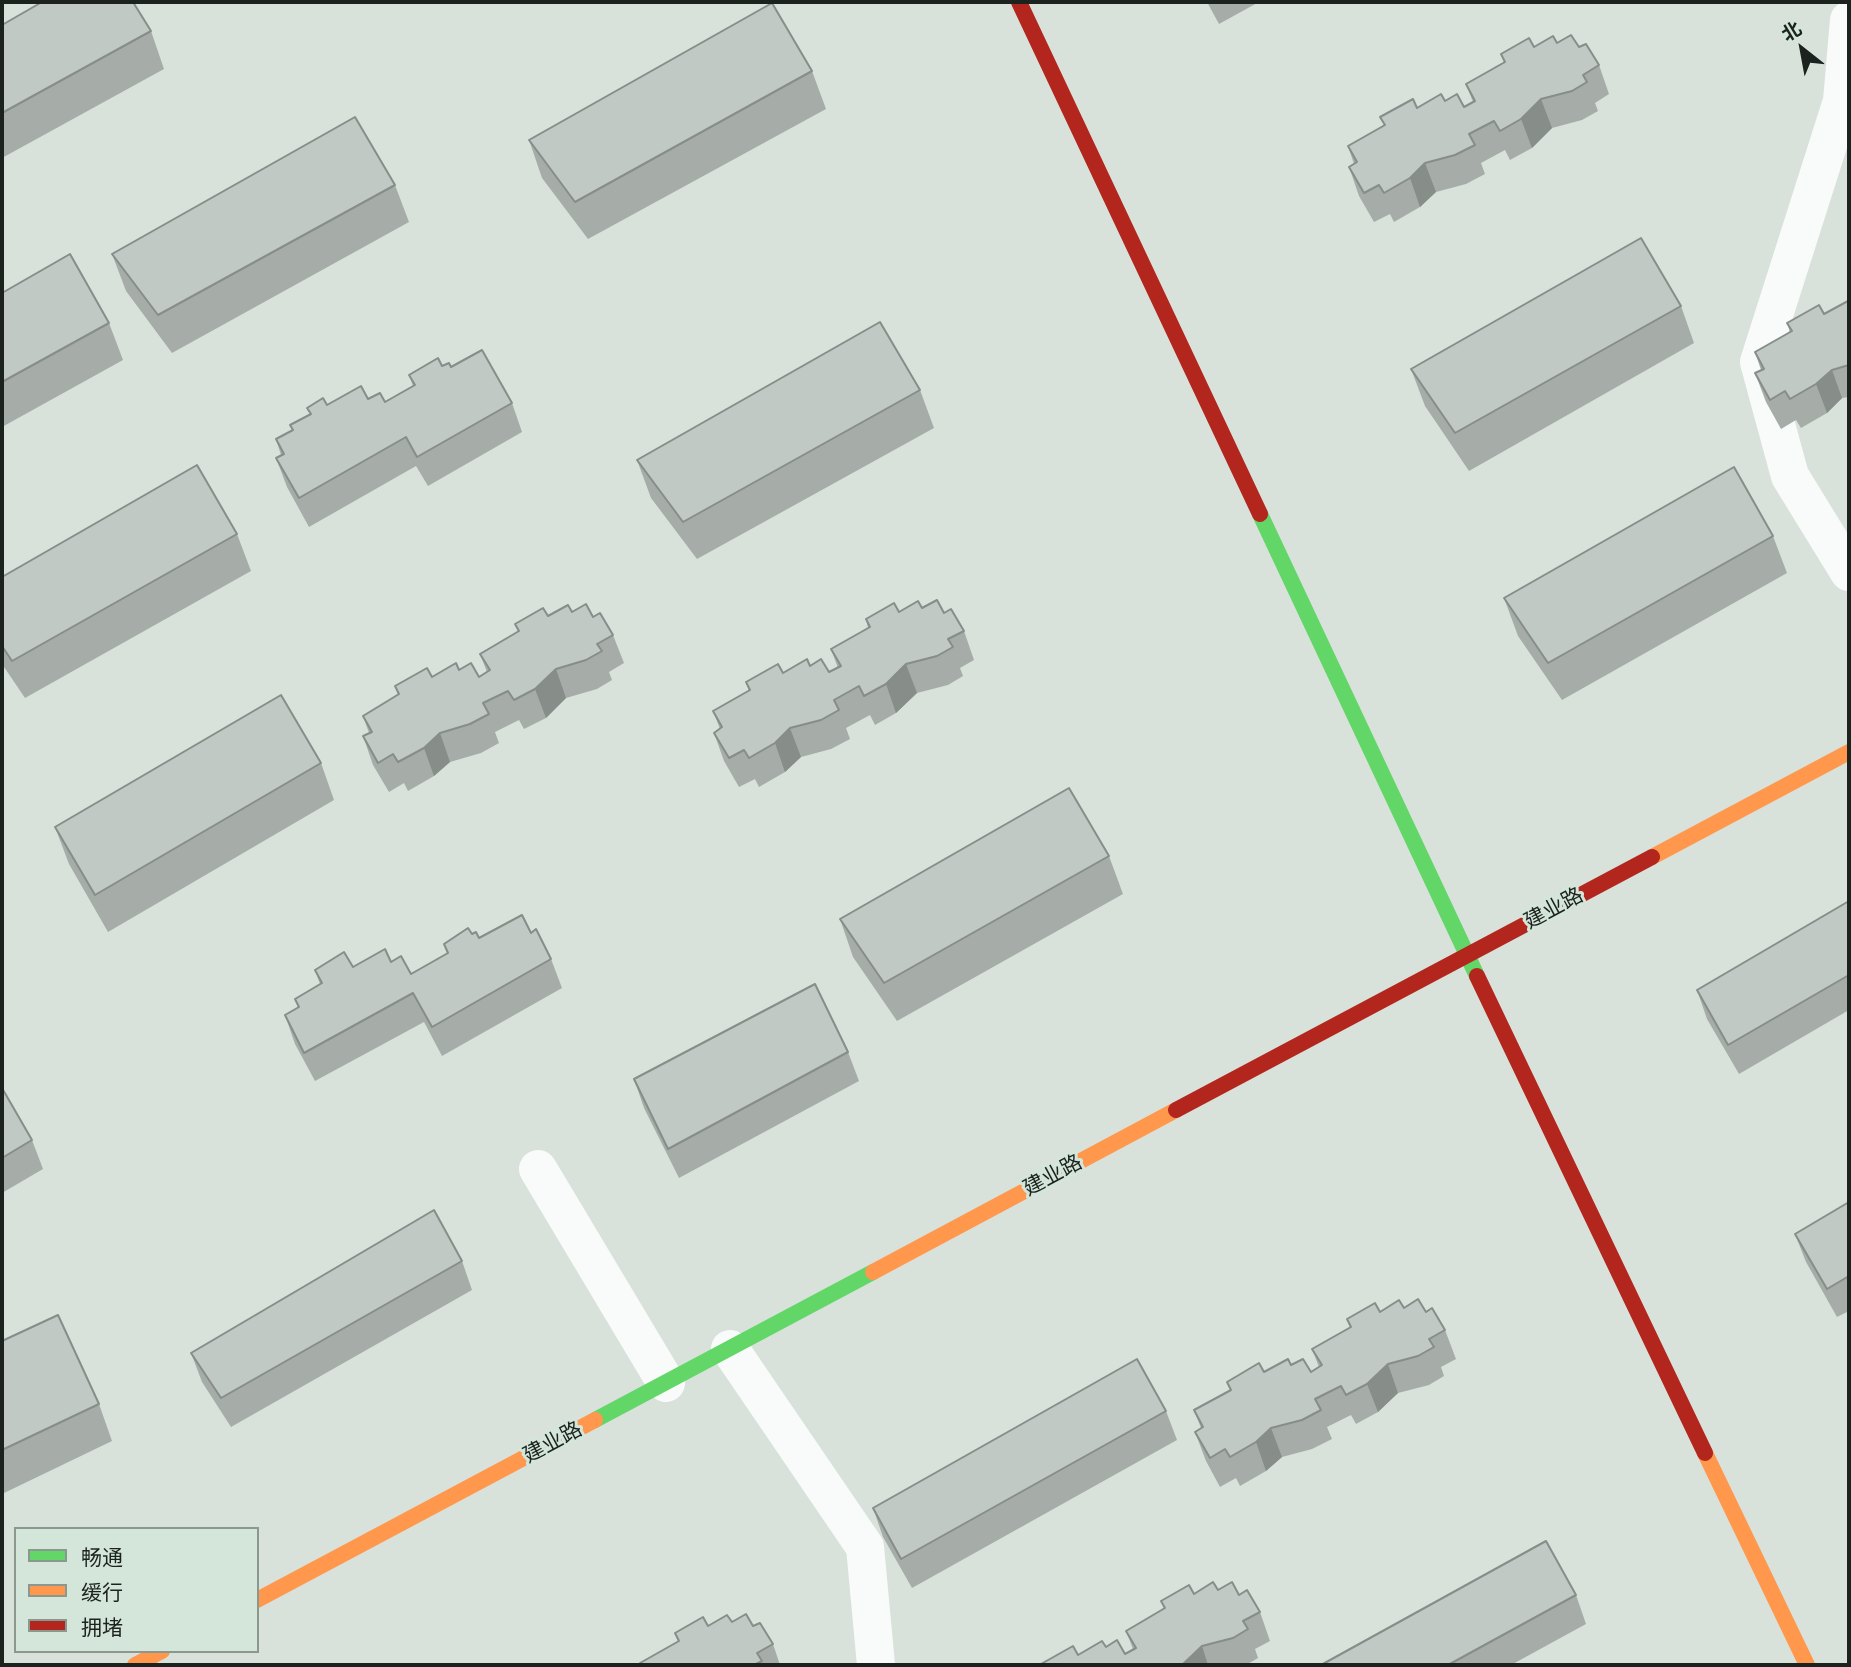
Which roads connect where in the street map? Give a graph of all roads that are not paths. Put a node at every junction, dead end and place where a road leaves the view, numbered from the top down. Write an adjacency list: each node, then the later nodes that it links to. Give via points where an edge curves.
1 (1019, 2): 5 (street)
2 (1849, 20): 3 (street, via 1842,101 1759,362 1790,476)
3 (1849, 572)
4 (1849, 752): 5 (street, 建业路)
5 (1467, 955): 7 (street, 建业路); 13 (street)
6 (538, 1169): 8 (street)
7 (730, 1349): 8 (street, 建业路); 12 (street, via 865,1547)
8 (666, 1382): 9 (street, 建业路)
9 (259, 1599)
10 (158, 1653): 11 (street)
11 (135, 1665)
12 (876, 1665)
13 (1807, 1665)

